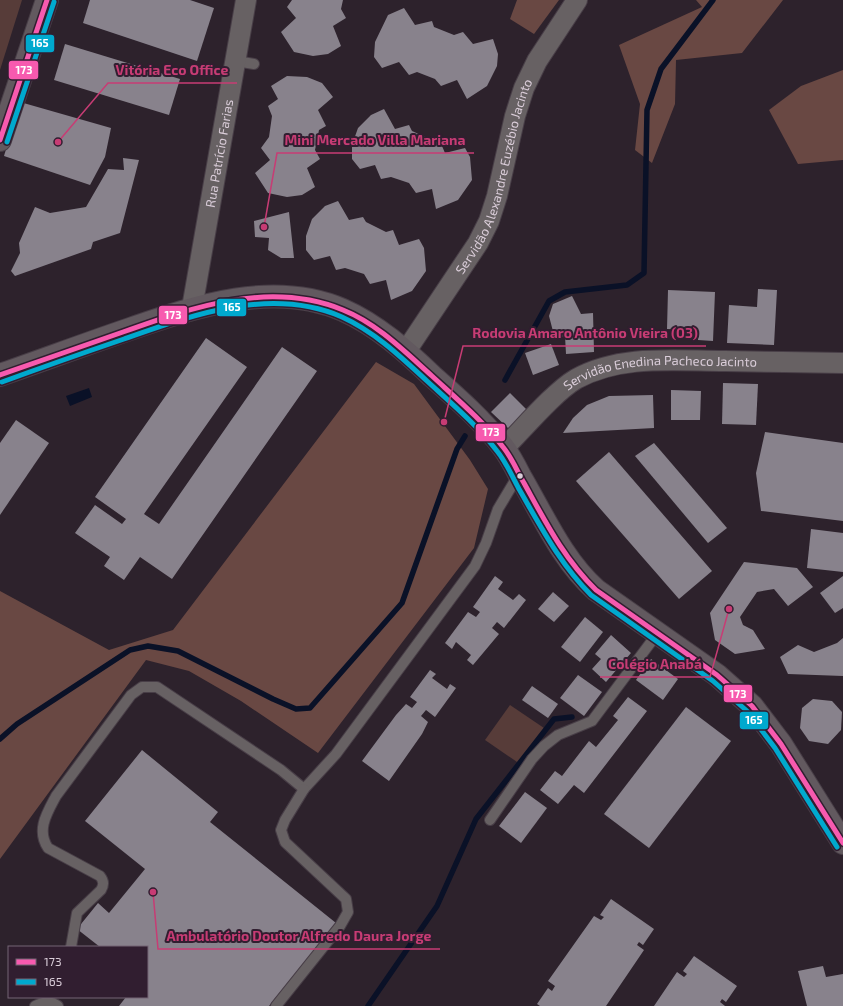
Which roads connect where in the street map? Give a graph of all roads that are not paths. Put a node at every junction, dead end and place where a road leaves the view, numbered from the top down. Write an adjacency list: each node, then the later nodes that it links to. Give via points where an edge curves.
1 (47, 0): 4 (street)
2 (246, 0): 5 (street, Rua Patrício Farias, via 245,62)
3 (577, 0): 6 (street, Servidão Alexandre Euzébio Jacinto, via 537,61 524,88 515,116 498,196 489,222 478,243)
4 (0, 140)
5 (192, 308): 6 (street, via 255,297 314,300 344,310); 8 (street)
6 (406, 351): 9 (street, via 465,405)
7 (843, 363): 9 (street, Servidão Enedina Pacheco Jacinto, via 623,363 597,370 575,380)
8 (0, 375)
9 (504, 448): 10 (street)
10 (519, 474): 11 (street, via 566,555 585,581); 12 (lane, via 498,509 475,566 336,754)
11 (657, 634): 13 (lane, via 592,720 558,735 532,759); 14 (street, via 717,675 752,706 781,744)
12 (304, 789): 15 (lane, via 281,770 180,701 157,687 142,686 131,695 56,796 46,814 42,840 48,848 100,876 104,886 77,913); 18 (lane, via 281,830 285,842 346,899 348,912 340,926)
13 (490, 820)
14 (843, 843)
15 (71, 946)
16 (42, 1002): 17 (lane)
17 (58, 1006)
18 (276, 1006)

